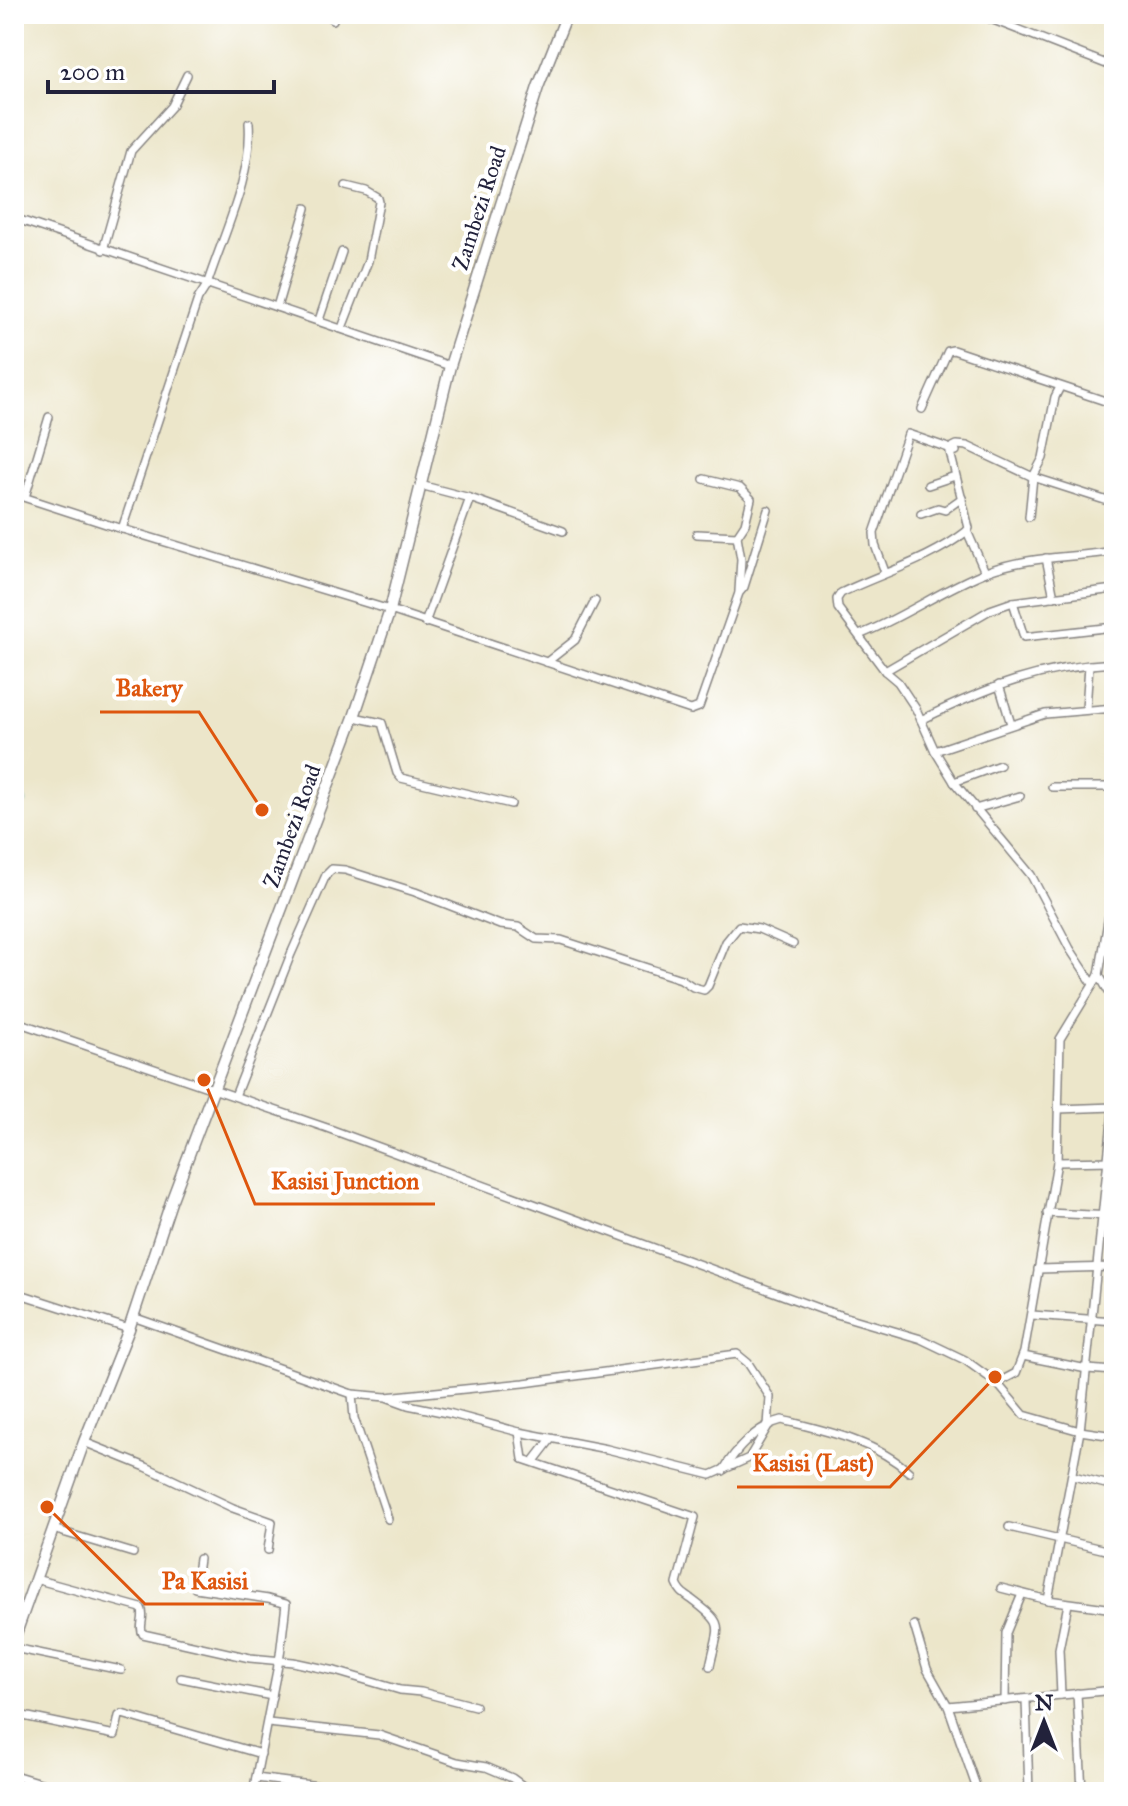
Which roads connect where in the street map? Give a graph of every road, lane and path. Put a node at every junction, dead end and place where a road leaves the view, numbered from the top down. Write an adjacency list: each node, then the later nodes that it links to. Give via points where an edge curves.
1 (567, 14): 15 (main road, Zambezi Road, via 538,87)
2 (978, 14): 3 (street)
3 (1114, 67)
4 (187, 75): 9 (street, via 172,106 131,151)
5 (249, 123): 11 (street, via 249,151)
6 (346, 186): 14 (street, via 379,202 368,261)
7 (306, 208): 12 (street)
8 (14, 218): 9 (street)
9 (103, 250): 11 (street)
10 (342, 252): 13 (street)
11 (207, 285): 12 (street); 34 (street)
12 (277, 307): 13 (street)
13 (319, 320): 14 (street)
14 (342, 328): 15 (street)
15 (450, 366): 24 (main road, Zambezi Road)
16 (1060, 387): 17 (street); 18 (street, via 953,350); 22 (street, via 1043,458)
17 (1114, 404)
18 (922, 409)
19 (49, 417): 27 (street)
20 (956, 451): 21 (street, via 950,452); 22 (street, via 957,445 967,446); 41 (street, via 908,434 874,533)
21 (955, 476): 25 (street); 29 (street)
22 (1033, 477): 30 (street); 33 (street)
23 (704, 479): 38 (street, via 729,483 748,494 750,507)
24 (420, 485): 28 (street); 48 (main road, Zambezi Road)
25 (928, 485)
26 (14, 494): 27 (street)
27 (25, 497): 34 (street)
28 (470, 498): 35 (street); 49 (street)
29 (962, 498): 32 (street, via 945,510); 36 (street)
30 (1114, 503)
31 (768, 510): 44 (street)
32 (921, 514)
33 (1029, 517)
34 (122, 529): 48 (street)
35 (563, 531)
36 (967, 531): 41 (street, via 899,570); 42 (street)
37 (697, 534): 38 (street)
38 (737, 536): 44 (street)
39 (1114, 551): 40 (street)
40 (1046, 558): 42 (street); 45 (street)
41 (885, 572): 51 (street, via 837,599)
42 (985, 572): 51 (street)
43 (1114, 589): 45 (street)
44 (739, 593): 52 (street, via 696,710)
45 (1054, 597): 47 (street)
46 (595, 601): 52 (street, via 575,640)
47 (1013, 602): 50 (street, via 1024,637); 55 (street)
48 (390, 610): 49 (street); 59 (main road, Zambezi Road)
49 (425, 623): 52 (street)
50 (1114, 627)
51 (859, 635): 55 (street)
52 (547, 662)
53 (1114, 663): 54 (street)
54 (1089, 665): 56 (street); 58 (street)
55 (885, 671): 60 (street)
56 (999, 685): 60 (street); 61 (street)
57 (1114, 708): 58 (street)
58 (1086, 709): 61 (street)
59 (354, 717): 68 (street, via 382,723 401,778); 76 (main road, Zambezi Road)
60 (921, 720): 62 (street)
61 (1011, 724): 62 (street)
62 (935, 751): 64 (street)
63 (1000, 765): 64 (street)
64 (954, 782): 69 (street)
65 (1052, 787): 66 (street)
66 (1114, 787)
67 (1020, 796): 69 (street)
68 (511, 804)
69 (975, 809): 73 (street, via 1031,875)
70 (1114, 885): 72 (street)
71 (793, 944): 77 (street, via 739,926 726,942 708,986 699,990 681,979 561,940 536,939 518,927 332,869 291,954)
72 (1099, 975): 73 (street); 74 (street)
73 (1093, 984): 79 (street, via 1060,1039)
74 (1114, 1001)
75 (14, 1021): 76 (street)
76 (214, 1090): 77 (street); 90 (main road, Zambezi Road)
77 (235, 1096): 97 (street, via 690,1263 921,1339)
78 (1114, 1105): 79 (street); 80 (street)
79 (1058, 1109): 81 (street)
80 (1110, 1161): 81 (street); 83 (street)
81 (1057, 1162): 82 (street)
82 (1047, 1213): 83 (street); 87 (street)
83 (1101, 1216): 84 (street); 85 (street)
84 (1114, 1216)
85 (1098, 1267): 86 (street); 87 (street); 91 (street)
86 (1114, 1267)
87 (1038, 1269): 89 (street)
88 (14, 1292): 93 (street)
89 (1032, 1315): 91 (street); 94 (street)
90 (133, 1317): 93 (main road, Zambezi Road); 98 (street)
91 (1092, 1320): 92 (street); 95 (street)
92 (1114, 1321)
93 (129, 1329): 105 (main road, Zambezi Road)
94 (1023, 1356): 95 (street); 97 (street, via 1016,1373)
95 (1087, 1369): 96 (street); 101 (street)
96 (1114, 1371)
97 (997, 1383): 101 (street, via 1024,1415)
98 (352, 1394): 99 (street); 111 (street, via 354,1418)
99 (386, 1397): 100 (street, via 737,1354 770,1397); 102 (street)
100 (768, 1426): 107 (street, via 743,1445); 107 (street, via 749,1458); 108 (street, via 782,1420 819,1429 881,1450)
101 (1080, 1431): 103 (street); 109 (street)
102 (519, 1432): 104 (street); 106 (street, via 523,1459)
103 (1114, 1436)
104 (551, 1439): 106 (street); 107 (street, via 698,1473)
105 (84, 1442): 113 (main road, Zambezi Road); 115 (street, via 272,1522)
106 (534, 1461): 129 (street, via 695,1517 677,1584 717,1621)
107 (723, 1471)
108 (909, 1472)
109 (1073, 1476): 110 (street); 114 (street)
110 (1114, 1486)
111 (388, 1519)
112 (1009, 1527): 114 (street)
113 (53, 1529): 117 (street); 119 (main road, Zambezi Road)
114 (1059, 1540): 116 (street); 122 (street)
115 (268, 1550)
116 (1114, 1552)
117 (133, 1553)
118 (199, 1559): 128 (street, via 195,1588 286,1604)
119 (35, 1579): 126 (main road, Zambezi Road); 128 (street, via 141,1608 143,1634)
120 (1001, 1588): 121 (street)
121 (1022, 1594): 122 (street); 137 (street, via 1006,1633)
122 (1048, 1600): 123 (street)
123 (1068, 1604): 124 (street); 134 (street, via 1059,1649)
124 (1114, 1609)
125 (914, 1625): 139 (street, via 927,1669)
126 (14, 1639)
127 (14, 1648): 130 (street)
128 (277, 1662): 135 (street); 138 (street)
129 (710, 1666)
130 (121, 1670)
131 (181, 1678): 135 (street)
132 (1114, 1690): 133 (street)
133 (1077, 1693): 134 (street); 151 (street)
134 (1061, 1695): 136 (street)
135 (272, 1696): 141 (street)
136 (1026, 1700): 137 (street); 150 (street)
137 (1005, 1701): 139 (street)
138 (475, 1706)
139 (948, 1706): 149 (street)
140 (14, 1714): 142 (street, via 115,1735 122,1714)
141 (268, 1723): 142 (street); 148 (street, via 379,1735 486,1767)
142 (261, 1754): 144 (street)
143 (14, 1775): 145 (street)
144 (256, 1778): 146 (street); 147 (street)
145 (70, 1792)
146 (253, 1792)
147 (365, 1792)
148 (531, 1792)
149 (978, 1792)
150 (1029, 1792)
151 (1082, 1792)

